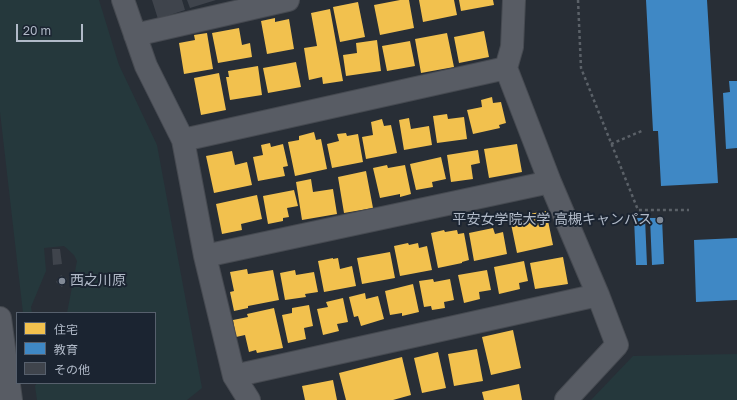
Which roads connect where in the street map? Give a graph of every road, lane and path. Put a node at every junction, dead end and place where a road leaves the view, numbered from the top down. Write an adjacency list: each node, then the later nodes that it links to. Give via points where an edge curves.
1 (123, 0): 6 (street)
2 (288, 0): 5 (street)
3 (514, 0): 7 (street, via 512,47)
4 (578, 0): 10 (path, via 581,68)
5 (234, 6): 6 (street)
6 (135, 35): 9 (street, via 146,66)
7 (506, 68): 9 (street); 11 (street)
8 (644, 130): 10 (path)
9 (183, 140): 13 (street)
10 (612, 144): 12 (path, via 638,210)
11 (550, 182): 13 (street); 14 (street)
12 (689, 210)
13 (205, 256): 16 (street)
14 (598, 295): 16 (street); 19 (street, via 617,346)
15 (0, 318): 17 (street)
16 (234, 376): 18 (street)
17 (7, 397)
18 (249, 400)
19 (566, 400)

